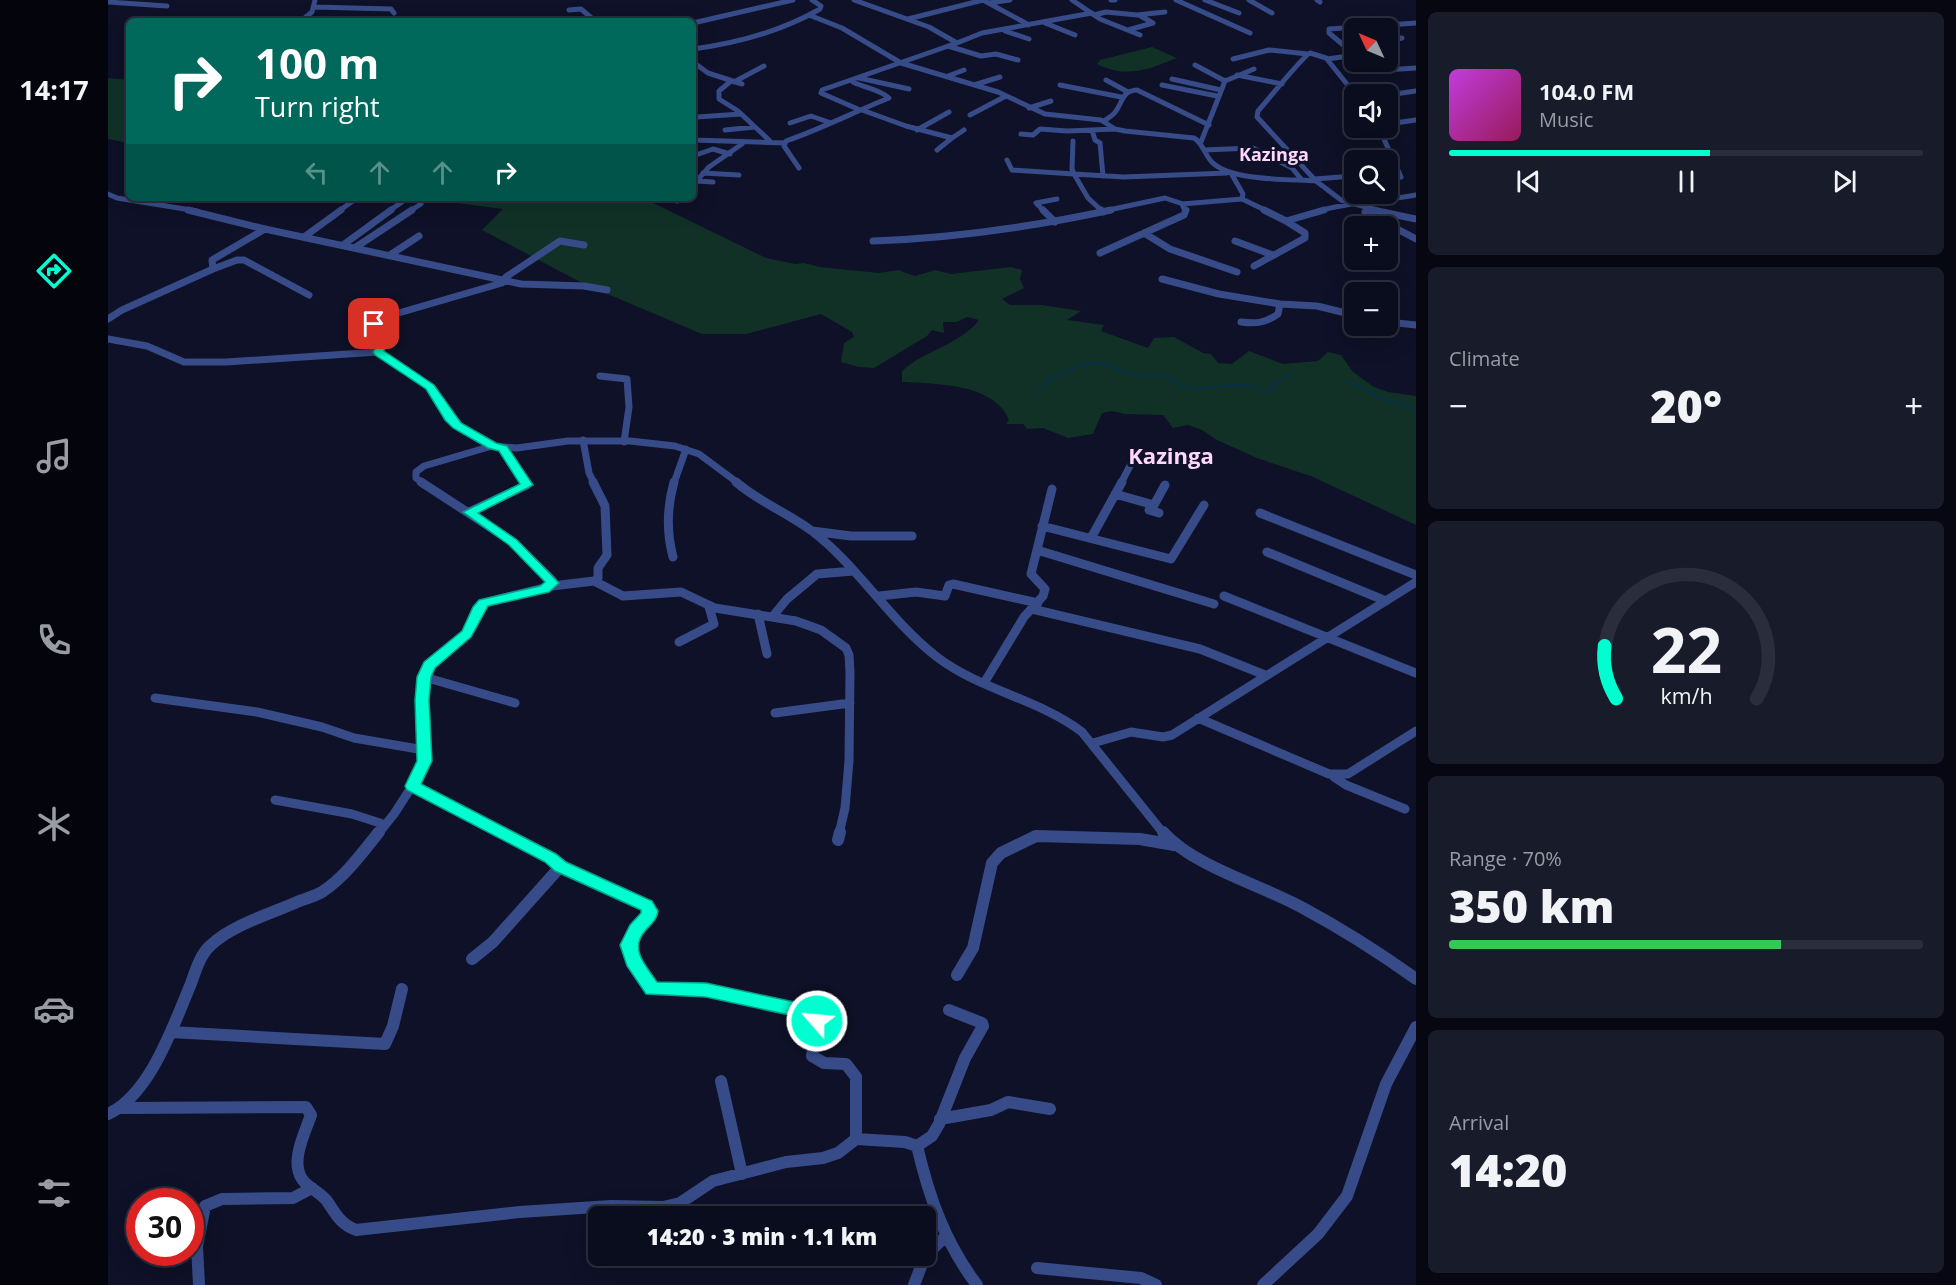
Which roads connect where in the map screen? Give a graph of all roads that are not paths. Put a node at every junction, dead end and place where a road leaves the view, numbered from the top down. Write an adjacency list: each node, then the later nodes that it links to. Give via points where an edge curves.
1 (315, 0): 16 (street)
2 (792, 0): 28 (street)
3 (812, 0): 23 (street, via 821,7)
4 (854, 0): 27 (street)
5 (1010, 0): 14 (street)
6 (1072, 0): 22 (street)
7 (1111, 0): 8 (street)
8 (1115, 0)
9 (1176, 0): 36 (street)
10 (1205, 0): 21 (street)
11 (1249, 0): 19 (street)
12 (120, 1): 13 (street); 15 (street)
13 (108, 2)
14 (989, 3): 27 (street, via 983,0); 32 (street)
15 (167, 6)
16 (314, 7): 20 (street, via 391,9); 25 (street)
17 (569, 10): 26 (street, via 581,9)
18 (1165, 12): 24 (street)
19 (1272, 12)
20 (394, 13)
21 (1239, 13)
22 (1093, 14): 24 (street); 29 (street); 35 (street)
23 (809, 15): 45 (street, via 756,37); 51 (street, via 842,28)
24 (1139, 15): 35 (street, via 1153,23)
25 (304, 18)
26 (592, 18)
27 (908, 19): 42 (street)
28 (696, 22)
29 (1043, 22): 32 (street); 37 (street)
30 (1416, 23): 31 (street)
31 (1398, 24)
32 (1029, 25): 34 (street)
33 (1344, 26): 43 (street, via 1329,29 1329,33)
34 (1003, 30): 40 (street); 42 (street)
35 (1128, 30): 38 (street)
36 (1250, 33)
37 (1075, 35)
38 (1140, 35)
39 (1402, 38): 41 (street)
40 (1029, 39)
41 (1398, 39)
42 (957, 43): 44 (street)
43 (1344, 44)
44 (948, 46): 50 (street, via 981,56 998,54); 51 (street)
45 (696, 48)
46 (1308, 54): 48 (street, via 1269,50); 49 (street); 69 (street)
47 (1344, 56): 49 (street)
48 (1233, 59)
49 (1327, 59): 70 (street)
50 (1018, 60)
51 (901, 63): 60 (street); 62 (street)
52 (1195, 65): 65 (street)
53 (696, 66): 66 (street, via 700,71)
54 (765, 66): 66 (street)
55 (1416, 68): 57 (street)
56 (1254, 69): 59 (street)
57 (1398, 69)
58 (963, 70): 60 (street)
59 (1237, 75): 65 (street); 69 (street)
60 (948, 76): 71 (street)
61 (1000, 77): 71 (street)
62 (857, 79): 73 (street); 83 (street, via 858,85 890,97); 83 (street, via 821,93)
63 (1172, 79): 74 (street)
64 (1106, 80): 75 (street)
65 (1225, 81): 74 (street)
66 (732, 82): 67 (street); 85 (street, via 719,91 719,99)
67 (742, 84)
68 (1161, 84): 79 (street)
69 (1282, 84): 122 (street, via 1257,117)
70 (1347, 84)
71 (974, 85): 78 (street)
72 (1060, 85): 80 (street)
73 (909, 89)
74 (1221, 90): 79 (street)
75 (1128, 92): 80 (street); 93 (street, via 1137,90)
76 (1416, 92): 77 (street)
77 (1398, 94)
78 (1006, 96): 82 (street); 86 (street)
79 (1217, 96): 93 (street)
80 (1121, 97): 89 (street, via 1116,112)
81 (1052, 101): 82 (street)
82 (1029, 108): 89 (street)
83 (861, 110): 91 (street); 97 (street)
84 (949, 112): 97 (street)
85 (741, 114): 87 (street); 94 (street)
86 (970, 115)
87 (697, 117)
88 (1416, 120): 92 (street)
89 (1104, 121): 95 (street)
90 (790, 123): 91 (street, via 811,116)
91 (831, 123): 106 (street)
92 (1398, 123)
93 (1209, 125): 105 (street)
94 (755, 127): 96 (street); 103 (street)
95 (1115, 129): 99 (street); 105 (street, via 1189,136)
96 (725, 130)
97 (917, 130): 101 (street)
98 (964, 130): 101 (street)
99 (1092, 130): 100 (street, via 1040,129 1033,135); 118 (street, via 1094,139 1100,143)
100 (1021, 134)
101 (952, 138): 108 (street)
102 (696, 140): 107 (street)
103 (770, 141): 106 (street); 107 (street)
104 (1073, 141): 116 (street)
105 (1201, 142): 109 (street)
106 (785, 143): 113 (street)
107 (742, 144): 110 (street)
108 (937, 150)
109 (1204, 150): 114 (street, via 1215,166); 121 (street, via 1254,148 1292,168)
110 (730, 154): 111 (street, via 713,149); 115 (street, via 718,159)
111 (696, 155)
112 (1007, 160): 116 (street, via 1012,170)
113 (799, 168)
114 (1233, 173): 118 (street); 121 (street); 130 (street)
115 (703, 174): 117 (street); 120 (street)
116 (1074, 174): 118 (street); 142 (street, via 1090,202)
117 (740, 175)
118 (1104, 176)
119 (1344, 177): 122 (street)
120 (696, 180)
121 (1302, 180): 122 (street)
122 (1315, 180): 134 (street)
123 (696, 181): 124 (street)
124 (713, 182)
125 (108, 194): 127 (street)
126 (1416, 195): 128 (street)
127 (117, 198): 131 (street); 136 (street)
128 (1398, 198)
129 (1057, 199): 145 (street, via 1036,203)
130 (1242, 199): 138 (street); 144 (street)
131 (126, 200)
132 (135, 201): 146 (street, via 207,213)
133 (353, 201): 149 (street)
134 (1344, 201)
135 (402, 202): 153 (street)
136 (108, 204)
137 (421, 204): 155 (street)
138 (1183, 204): 142 (street, via 1165,198); 147 (street, via 1184,215)
139 (1344, 204): 144 (street)
140 (1349, 204): 150 (street)
141 (1351, 204): 143 (street)
142 (1103, 212): 145 (street)
143 (1416, 219)
144 (1286, 221): 158 (street, via 1306,236)
145 (1055, 222): 152 (street, via 931,239)
146 (265, 230): 149 (street); 160 (street, via 212,260)
147 (1144, 233): 156 (street); 161 (street, via 1170,249)
148 (419, 236): 157 (street)
149 (303, 237): 153 (street)
150 (1416, 239)
151 (1235, 240): 158 (street)
152 (873, 241)
153 (343, 245): 155 (street)
154 (584, 245): 163 (street, via 560,241)
155 (356, 247): 157 (street)
156 (1100, 253)
157 (390, 255): 163 (street)
158 (1273, 255): 159 (street)
159 (1254, 266)
160 (213, 269): 165 (street, via 244,260); 168 (street)
161 (1237, 272)
162 (1162, 279): 166 (street, via 1204,291)
163 (504, 280): 164 (street); 173 (street, via 378,319 374,324 383,345)
164 (607, 290)
165 (309, 295)
166 (1280, 304): 167 (street); 169 (street, via 1278,314 1268,322)
167 (1344, 313)
168 (108, 319)
169 (1241, 322)
170 (1398, 323): 171 (street)
171 (1416, 325)
172 (108, 339): 173 (street, via 147,346 184,363)
173 (378, 352): 177 (street, via 430,387 457,426)
174 (600, 376): 176 (street, via 627,379 629,407)
175 (583, 440): 176 (street); 178 (street); 196 (street, via 589,473 602,495 607,517 607,555)
176 (624, 442): 179 (street)
177 (492, 446): 178 (street); 185 (street, via 424,466 416,472 416,478)
178 (503, 448): 185 (street, via 527,485)
179 (686, 449): 188 (street, via 707,459 748,492); 193 (street, via 672,484 669,505 668,536)
180 (1131, 464): 183 (street)
181 (1165, 485): 183 (street, via 1153,510)
182 (1052, 489): 187 (street)
183 (1115, 494): 190 (street)
184 (1203, 505): 190 (street, via 1171,559)
185 (469, 512): 198 (street, via 520,548 552,580)
186 (1260, 513): 195 (street)
187 (1042, 526): 190 (street); 191 (street)
188 (812, 531): 189 (street, via 851,536); 194 (street)
189 (912, 536)
190 (1091, 538)
191 (1037, 550): 202 (street); 203 (street, via 1031,574 1045,592)
192 (1266, 552): 201 (street)
193 (673, 557)
194 (854, 570): 199 (street); 206 (street, via 818,574)
195 (1416, 575)
196 (594, 581): 198 (street); 204 (street, via 622,596 685,593)
197 (1416, 582): 201 (street)
198 (552, 586): 212 (street, via 484,603 466,634 432,661)
199 (879, 596): 203 (street, via 916,592 945,596 953,584); 213 (street, via 938,658)
200 (1224, 596): 207 (street)
201 (1386, 601): 207 (street)
202 (1214, 604)
203 (1035, 606): 211 (street, via 1200,649); 213 (street, via 1019,624)
204 (709, 607): 205 (street); 208 (street, via 714,624)
205 (758, 614): 206 (street); 209 (street)
206 (773, 616): 216 (street, via 816,627 846,648 850,659)
207 (1327, 636): 210 (street); 211 (street)
208 (679, 642)
209 (767, 654)
210 (1416, 673)
211 (1265, 675): 218 (street)
212 (424, 677): 215 (street); 221 (street)
213 (984, 683): 220 (street, via 1066,720)
214 (155, 698): 221 (street, via 257,712 354,738)
215 (515, 703)
216 (850, 704): 217 (street); 227 (street, via 848,783)
217 (775, 713)
218 (1198, 718): 220 (street, via 1172,735 1131,732); 222 (street)
219 (1415, 733): 222 (street, via 1348,774)
220 (1093, 743): 228 (street)
221 (424, 750): 223 (street, via 423,767)
222 (1329, 774): 225 (street)
223 (413, 786): 226 (street); 229 (street, via 550,858)
224 (275, 800): 226 (street, via 352,814)
225 (1405, 809)
226 (383, 824): 236 (street, via 353,864 322,892 245,924 210,945)
227 (838, 840)
228 (1174, 845): 231 (street, via 1140,839 1047,836 1028,839 1001,853 992,863 973,948); 232 (street, via 1302,907)
229 (560, 867): 230 (street, via 493,942); 242 (street, via 650,911 629,945 633,961 652,989 706,990 812,1014 817,1021 812,1056 830,1065 844,1063 856,1077)
230 (472, 959)
231 (957, 975)
232 (1416, 979)
233 (402, 989): 236 (street, via 386,1044)
234 (949, 1011): 241 (street, via 983,1026)
235 (1416, 1028): 254 (street, via 1375,1112 1347,1196 1318,1234)
236 (171, 1032): 238 (street, via 140,1087)
237 (721, 1081): 244 (street)
238 (121, 1108): 240 (street); 245 (street, via 306,1107 310,1115 299,1171)
239 (1050, 1109): 241 (street, via 1008,1102 982,1113)
240 (108, 1114)
241 (940, 1119): 243 (street, via 932,1136)
242 (856, 1139): 243 (street); 244 (street, via 838,1153 823,1158 786,1162)
243 (917, 1146): 246 (street)
244 (742, 1174): 245 (street, via 713,1181 680,1203 663,1207 520,1212 356,1230 337,1220 325,1198)
245 (312, 1188): 250 (street, via 293,1198 222,1199 205,1206 196,1246)
246 (946, 1236): 247 (street); 252 (street)
247 (936, 1244)
248 (921, 1266): 251 (street)
249 (1037, 1268): 253 (street, via 1141,1278)
250 (199, 1285)
251 (914, 1285)
252 (976, 1285)
253 (1156, 1285)
254 (1263, 1285)

